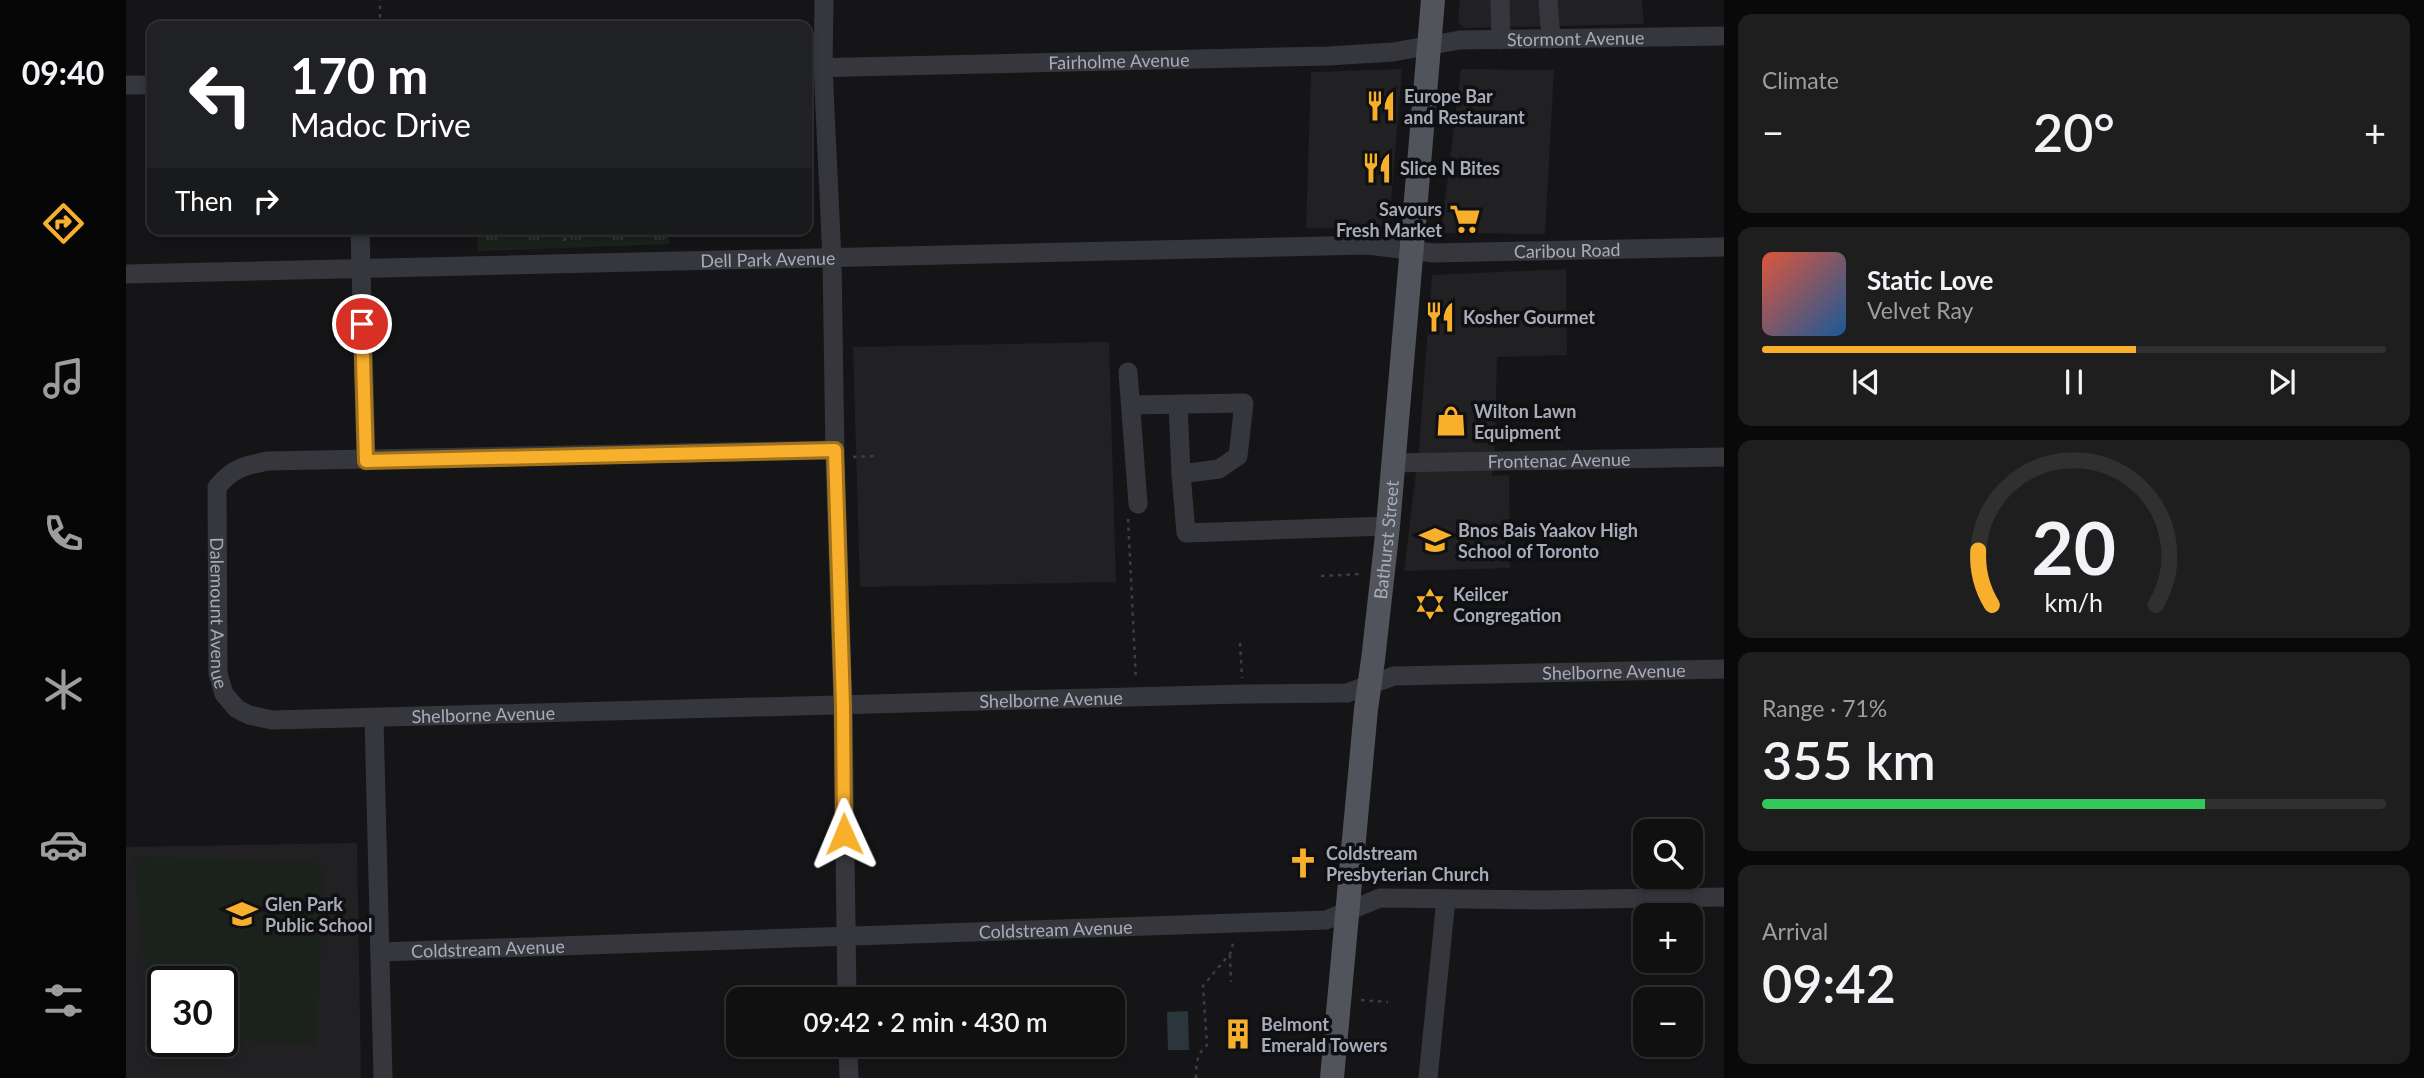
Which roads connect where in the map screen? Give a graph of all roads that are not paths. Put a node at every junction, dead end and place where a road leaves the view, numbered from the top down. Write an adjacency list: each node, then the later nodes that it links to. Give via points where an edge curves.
1 (824, 0): 9 (street)
2 (1433, 0): 8 (main road, Bathurst Street)
3 (1500, 0): 7 (street)
4 (1548, 0): 6 (street)
5 (1724, 36): 6 (street, Stormont Avenue)
6 (1550, 39): 7 (street, Stormont Avenue)
7 (1501, 40): 8 (street, Stormont Avenue, via 1460,40)
8 (1429, 47): 9 (street, Fairholme Avenue, via 1328,56); 14 (main road, Bathurst Street)
9 (815, 67): 15 (street)
10 (126, 85): 11 (street)
11 (147, 85)
12 (360, 235): 16 (street)
13 (1724, 247): 14 (street, Caribou Road)
14 (1410, 250): 15 (street, Dell Park Avenue, via 1368,245); 24 (main road, Bathurst Street)
15 (832, 259): 16 (street, Dell Park Avenue); 21 (street)
16 (361, 269): 17 (street, Dell Park Avenue); 23 (street)
17 (126, 274)
18 (1128, 372): 20 (street)
19 (1178, 404): 20 (street); 25 (street); 25 (street, via 1244,403 1238,456 1219,470)
20 (1130, 405): 26 (street)
21 (835, 453): 23 (street, Dalemount Avenue); 30 (street)
22 (1724, 457): 24 (street, Frontenac Avenue)
23 (366, 461): 31 (street, Dalemount Avenue, via 267,461 242,466 217,487 216,639 218,673 225,694 249,715 272,720)
24 (1393, 463): 27 (main road, Bathurst Street)
25 (1181, 474): 27 (street, via 1186,533)
26 (1138, 504)
27 (1388, 526): 29 (main road, Bathurst Street)
28 (1724, 669): 29 (street, Shelborne Avenue, via 1394,676)
29 (1369, 685): 30 (street, Shelborne Avenue, via 1347,693); 34 (main road, Bathurst Street)
30 (843, 706): 31 (street, Shelborne Avenue); 35 (street)
31 (374, 718): 36 (street)
32 (1724, 897): 33 (street, Coldstream Avenue)
33 (1446, 899): 34 (street, Coldstream Avenue, via 1374,899); 42 (street)
34 (1347, 912): 35 (street, Coldstream Avenue, via 1326,920); 41 (main road, Bathurst Street)
35 (845, 936): 36 (street, Coldstream Avenue); 37 (street)
36 (380, 952): 39 (street)
37 (847, 987)
38 (848, 1057): 40 (street)
39 (383, 1078)
40 (849, 1078)
41 (1332, 1078)
42 (1428, 1078)

